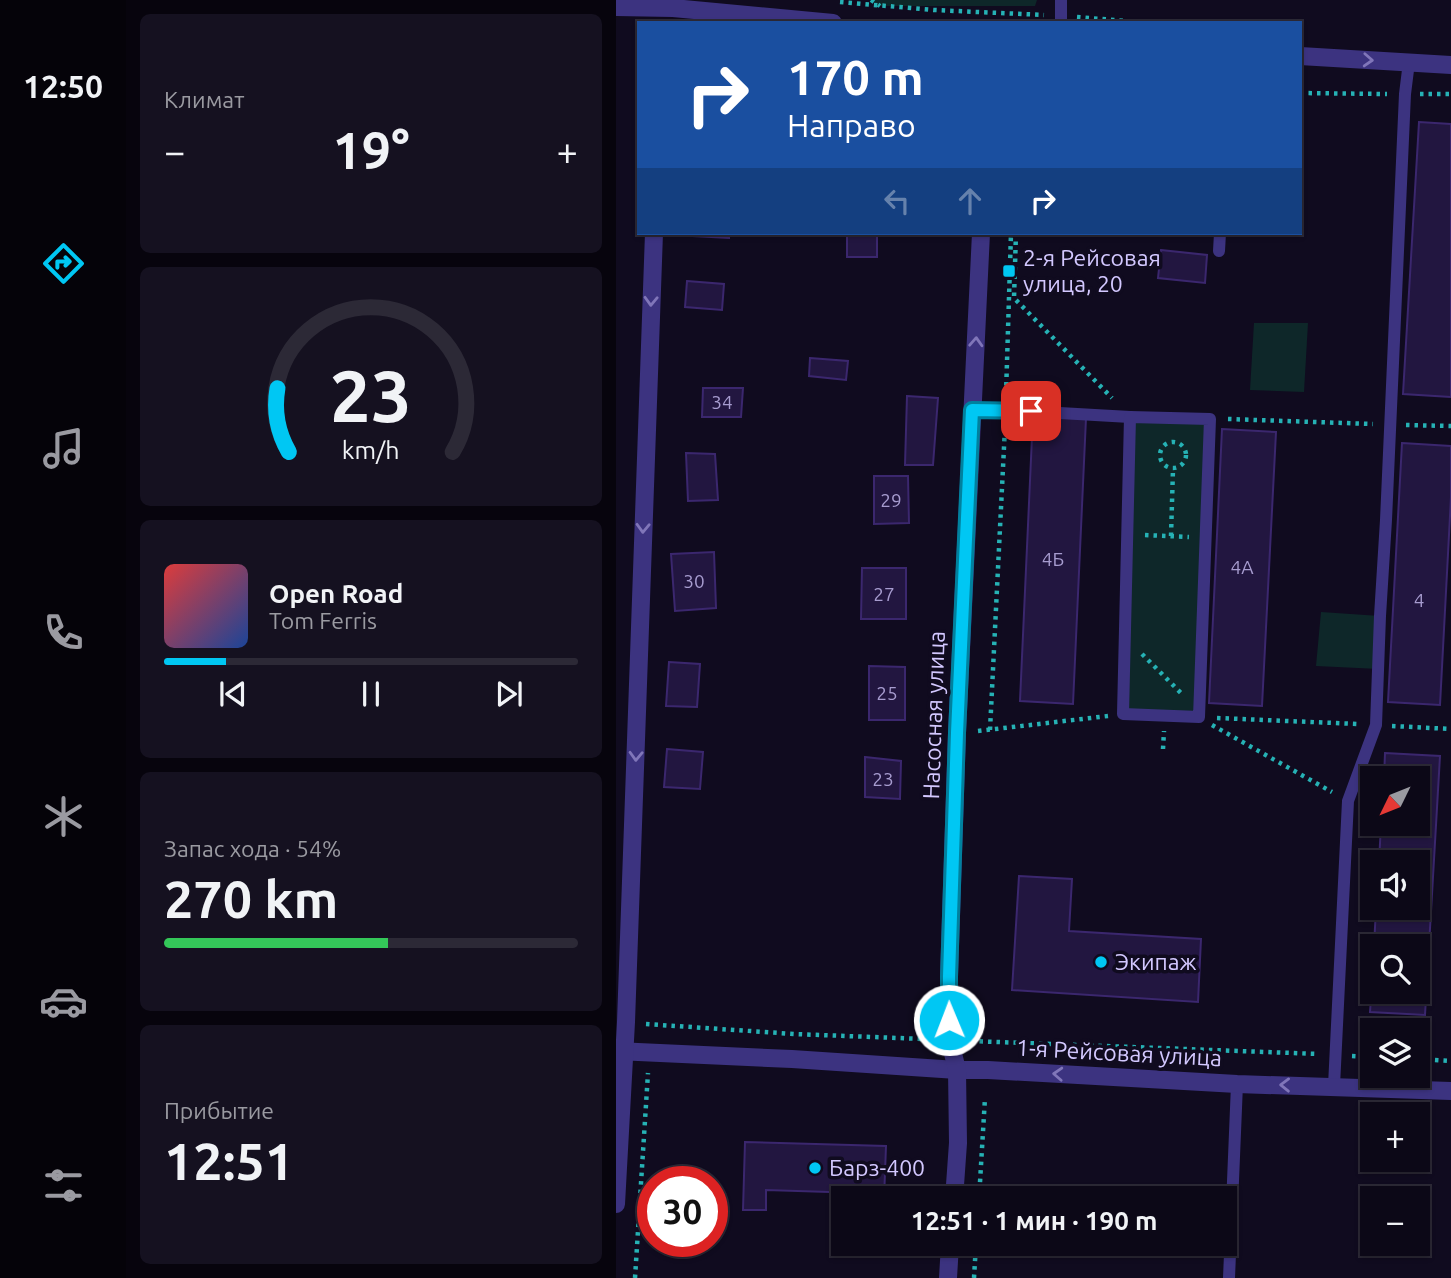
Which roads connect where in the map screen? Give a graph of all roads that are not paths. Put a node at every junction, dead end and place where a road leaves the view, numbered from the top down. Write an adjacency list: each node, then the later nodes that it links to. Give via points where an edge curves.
1 (1061, 0): 4 (lane)
2 (616, 7): 3 (street)
3 (662, 10): 5 (street)
4 (1061, 19)
5 (807, 21)
6 (1302, 56): 7 (street, one-way to 7)
7 (1409, 62): 8 (street); 18 (lane, via 1376,725 1348,801)
8 (1451, 65)
9 (654, 235): 15 (street, one-way to 15)
10 (981, 235): 13 (street, Насосная улица, one-way to 10)
11 (1220, 235): 12 (lane)
12 (1219, 251)
13 (972, 410): 14 (lane); 16 (street, Насосная улица, via 949,977 950,1041)
14 (1130, 417): 14 (lane, via 1123,714 1199,714 1210,419)
15 (620, 1051): 16 (street, 1-я Рейсовая улица); 21 (street)
16 (957, 1070): 17 (street, 1-я Рейсовая улица, one-way to 16); 20 (street, Насосная улица)
17 (1237, 1084): 18 (street, 1-я Рейсовая улица, one-way to 17); 24 (lane)
18 (1334, 1086): 19 (street, 1-я Рейсовая улица)
19 (1451, 1091)
20 (955, 1186)
21 (616, 1205)
22 (949, 1256): 23 (street)
23 (948, 1278)
24 (1229, 1278)

